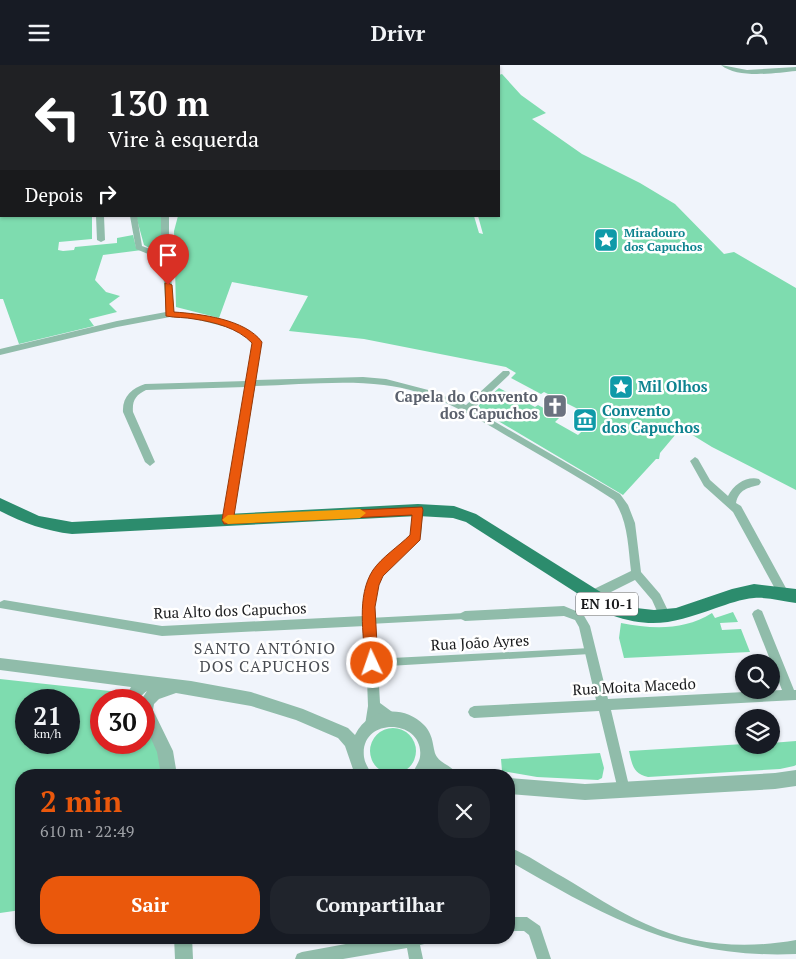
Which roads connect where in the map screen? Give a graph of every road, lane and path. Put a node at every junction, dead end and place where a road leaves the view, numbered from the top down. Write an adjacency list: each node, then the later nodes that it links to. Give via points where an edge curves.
1 (724, 65): 2 (street, via 729,69 752,71)
2 (796, 69)
3 (100, 217): 6 (street)
4 (133, 217): 7 (street, via 139,247)
5 (166, 217): 7 (street)
6 (101, 239)
7 (166, 254): 8 (street)
8 (170, 314): 9 (street); 11 (street, via 195,316 246,331 257,342)
9 (0, 352)
10 (506, 373): 12 (street)
11 (252, 383): 12 (street, via 378,381 425,390); 13 (street, via 153,386 138,390 128,400 128,412); 19 (street)
12 (468, 409): 20 (street, via 617,497 626,509)
13 (150, 461)
14 (695, 461): 16 (street, via 707,483)
15 (756, 482): 16 (street, via 736,490)
16 (731, 504): 21 (street)
17 (4, 507): 19 (main road, EN 10-1, via 48,526 72,528)
18 (418, 510): 19 (main road, EN 10-1); 22 (main road, EN 10-1, via 454,512 471,518); 27 (street, via 416,537 378,573 372,585)
19 (228, 520)
20 (636, 573): 22 (street); 26 (street, via 656,597)
21 (789, 594): 26 (main road, EN 10-1, via 754,591)
22 (593, 596): 26 (main road, EN 10-1, via 626,612 645,617)
23 (2, 605): 27 (street, Rua Alto dos Capuchos, via 162,631)
24 (758, 614): 33 (street)
25 (465, 616): 27 (street); 28 (street, via 574,613 583,621)
26 (665, 617)
27 (369, 621): 29 (street)
28 (590, 651): 29 (street, Rua João Ayres); 34 (street)
29 (372, 663): 35 (street)
30 (0, 664): 31 (street, via 117,679)
31 (131, 689)
32 (155, 694): 40 (street, via 178,687 222,693 271,704)
33 (793, 695): 34 (street, Rua Moita Macedo)
34 (603, 705): 36 (street, Rua Moita Macedo); 49 (street)
35 (374, 706): 37 (street); 39 (street)
36 (474, 712)
37 (391, 718): 39 (street); 42 (street, via 407,721 416,727 428,745)
38 (155, 726): 43 (street)
39 (369, 727): 40 (street, via 355,733); 41 (street, via 359,738)
40 (343, 733): 41 (street, via 351,742)
41 (356, 758): 44 (street)
42 (428, 758): 45 (street); 46 (street)
43 (168, 769)
44 (361, 769)
45 (423, 769)
46 (440, 769)
47 (796, 778): 49 (street)
48 (515, 786): 49 (street, via 585,792)
49 (624, 790)
50 (515, 857): 55 (street, via 642,930 668,940 734,953 772,952)
51 (516, 924): 59 (street, via 535,931)
52 (183, 944): 56 (street)
53 (389, 944): 57 (street)
54 (413, 944): 58 (street)
55 (796, 947)
56 (184, 959)
57 (302, 959)
58 (416, 959)
59 (544, 959)

